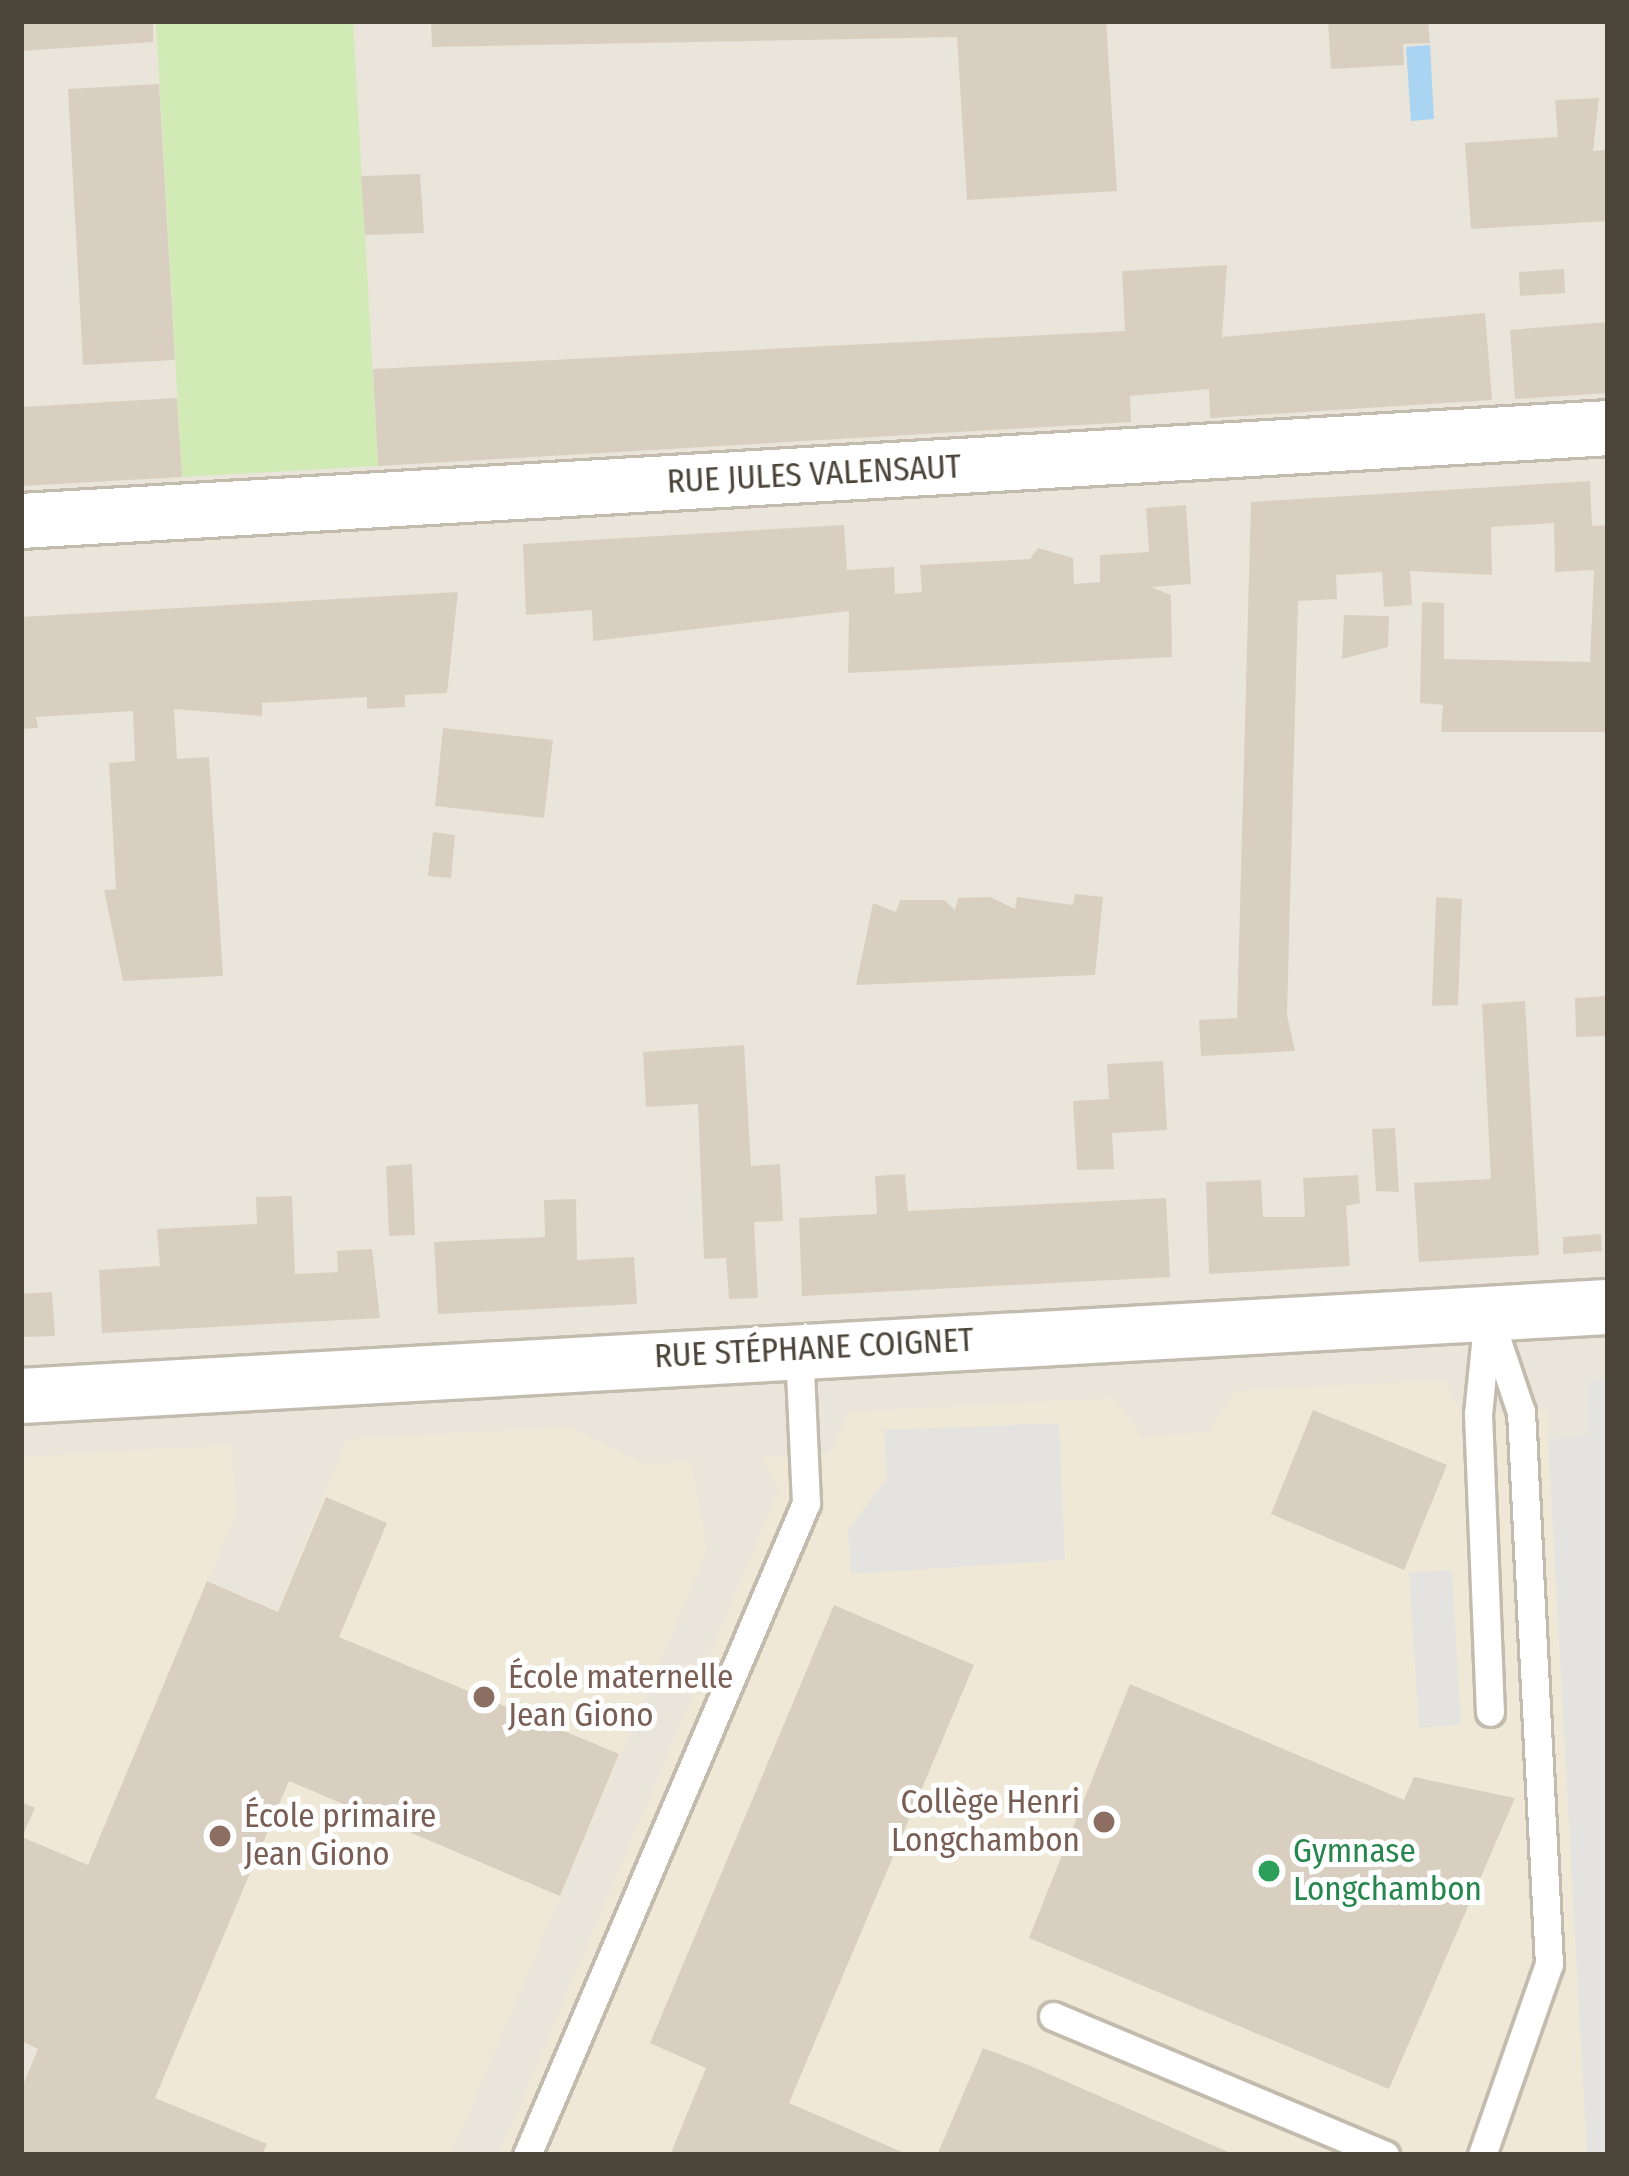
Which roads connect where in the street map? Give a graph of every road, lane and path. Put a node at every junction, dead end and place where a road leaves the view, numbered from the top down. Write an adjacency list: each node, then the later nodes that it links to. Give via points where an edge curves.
1 (1608, 428): 2 (street, RUE JULES VALENSAUT)
2 (21, 521)
3 (1608, 1307): 4 (street, RUE STÉPHANE COIGNET)
4 (1489, 1314): 5 (street, RUE STÉPHANE COIGNET); 7 (lane, via 1478,1414); 11 (lane, via 1521,1412 1549,1964)
5 (799, 1350): 6 (street, RUE STÉPHANE COIGNET); 9 (lane, via 806,1503)
6 (21, 1396)
7 (1490, 1712)
8 (1053, 2016): 10 (lane)
9 (527, 2155)
10 (1385, 2155)
11 (1482, 2155)

